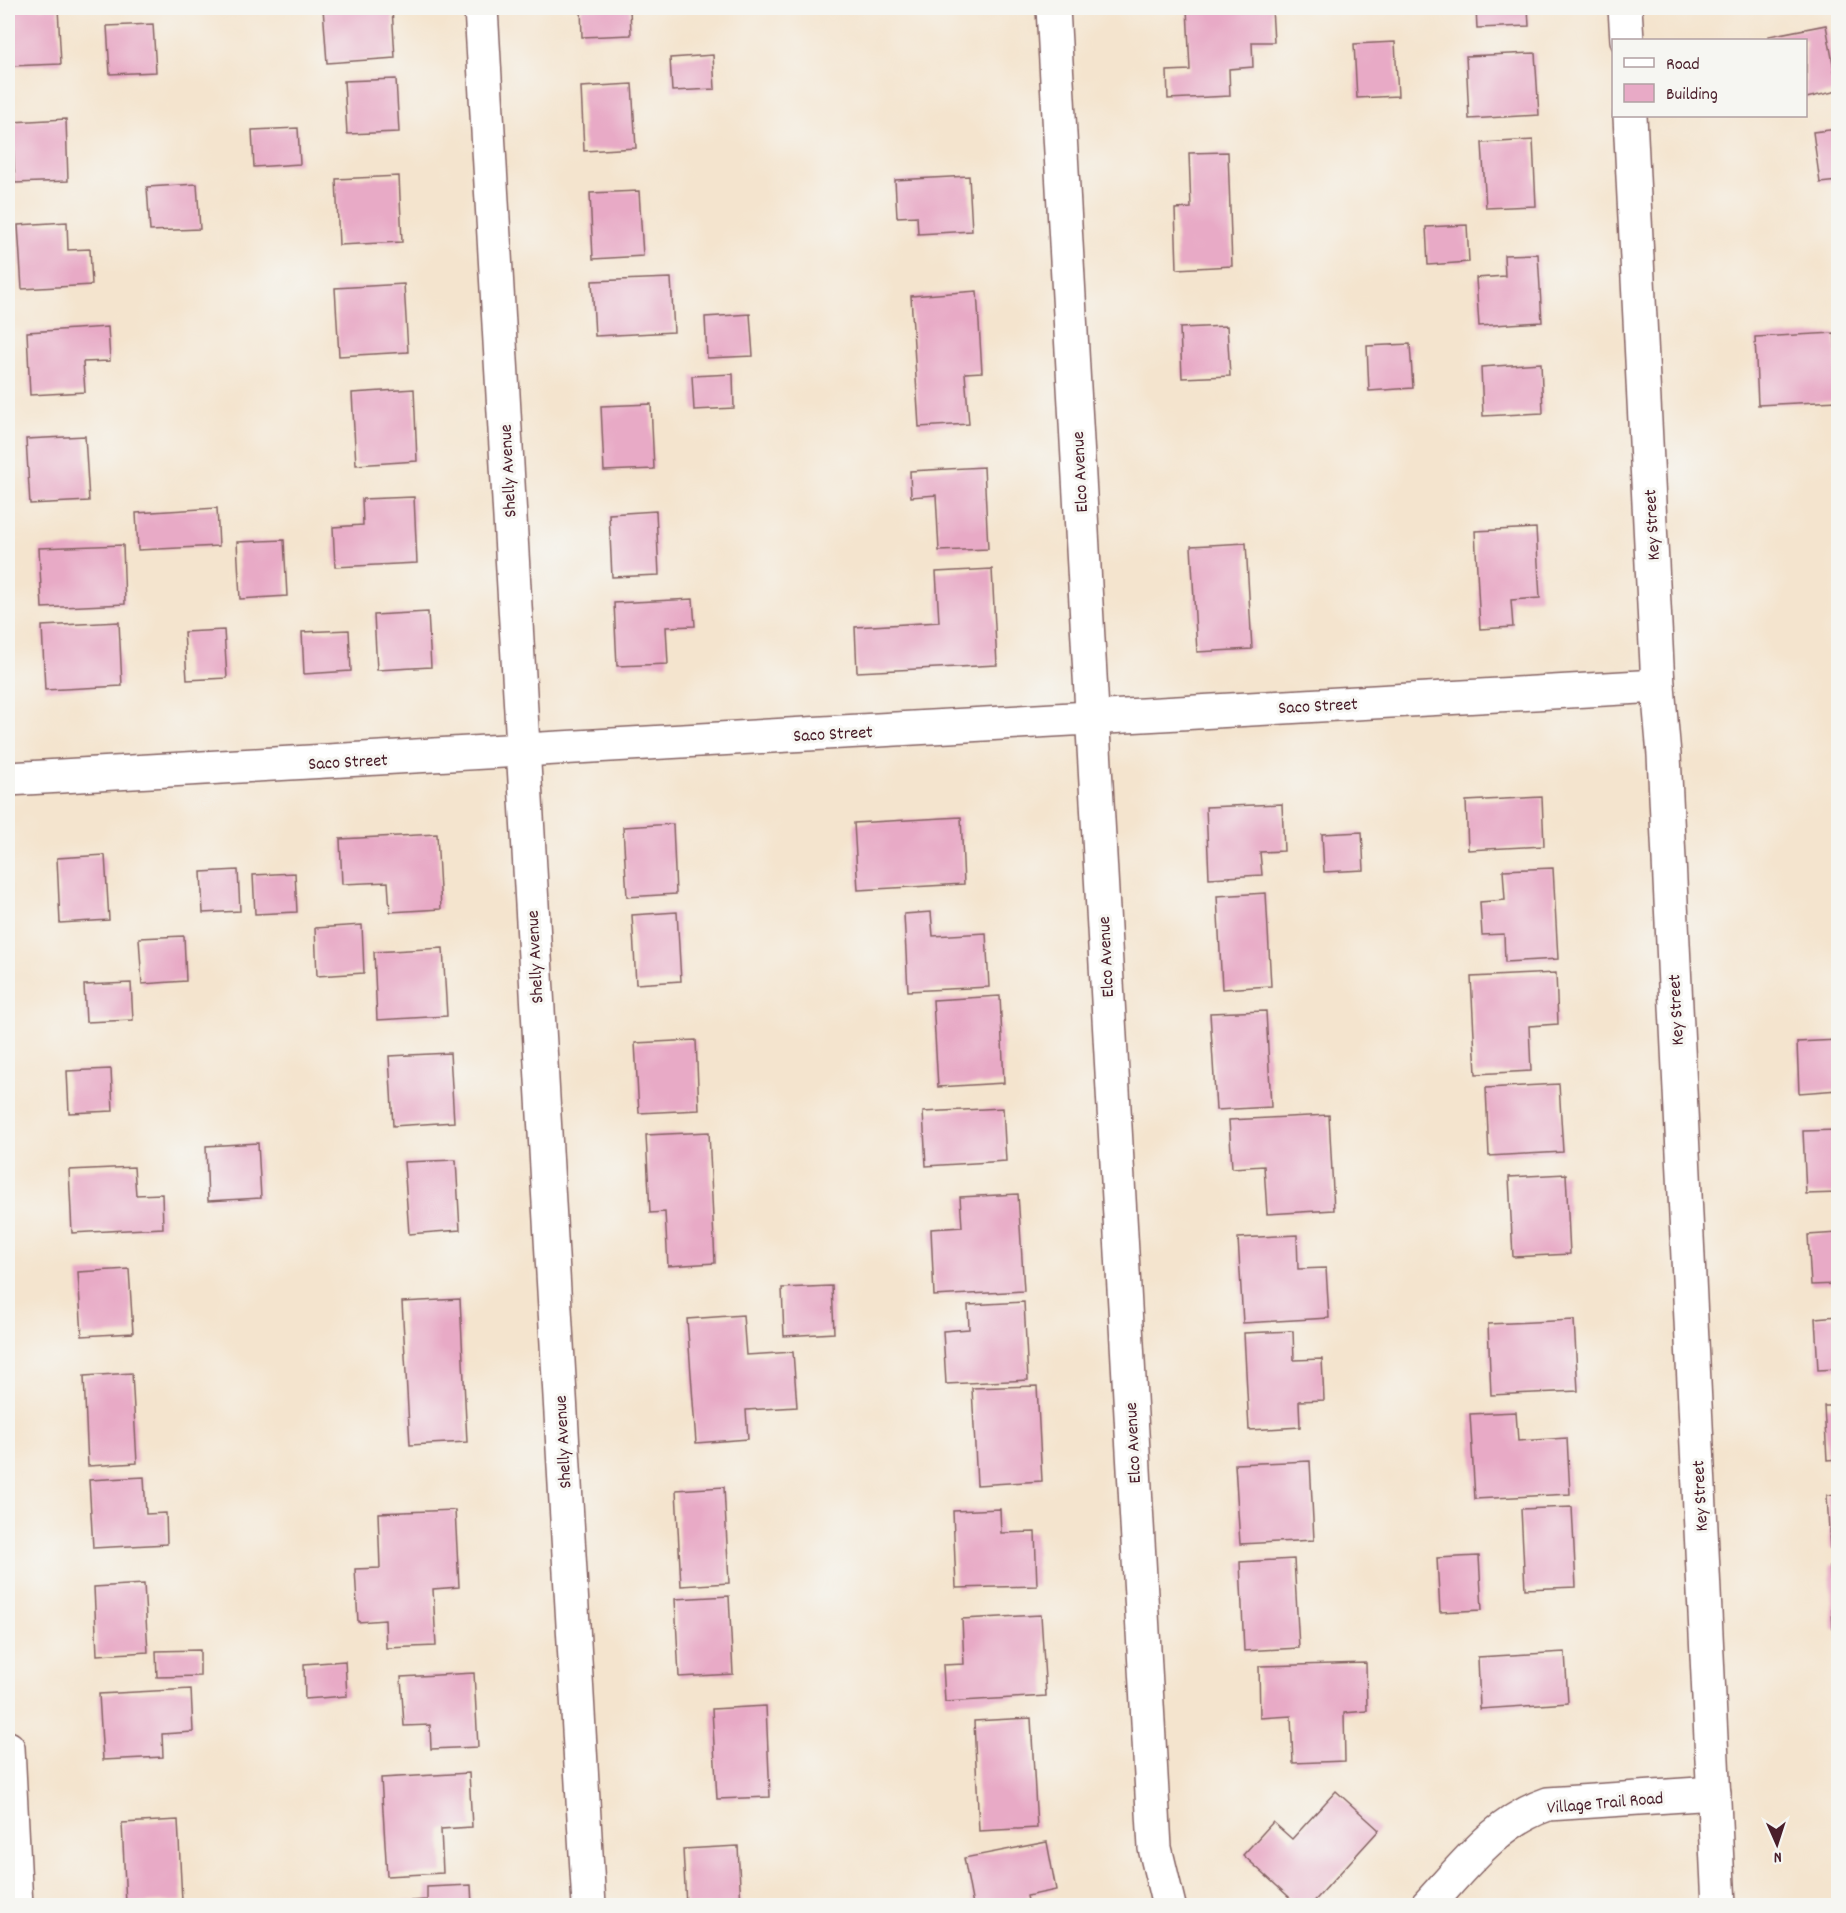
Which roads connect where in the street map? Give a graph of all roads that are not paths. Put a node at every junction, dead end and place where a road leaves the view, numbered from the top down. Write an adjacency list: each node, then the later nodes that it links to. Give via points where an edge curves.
1 (481, 8): 8 (street, Shelly Avenue)
2 (1053, 8): 7 (street, Elco Avenue)
3 (1625, 8): 4 (street)
4 (1627, 39)
5 (1630, 117): 6 (street, Key Street)
6 (1658, 686): 7 (street, Saco Street); 11 (street, Key Street)
7 (1092, 718): 8 (street, Saco Street); 14 (street, Elco Avenue, via 1155,1848)
8 (522, 752): 9 (street, Saco Street); 13 (street, Shelly Avenue)
9 (8, 779)
10 (8, 1748): 12 (street)
11 (1713, 1793): 15 (street, Village Trail Road, via 1548,1804 1527,1811 1496,1833); 16 (street, Key Street)
12 (16, 1905)
13 (589, 1905)
14 (1169, 1905)
15 (1427, 1905)
16 (1719, 1905)

